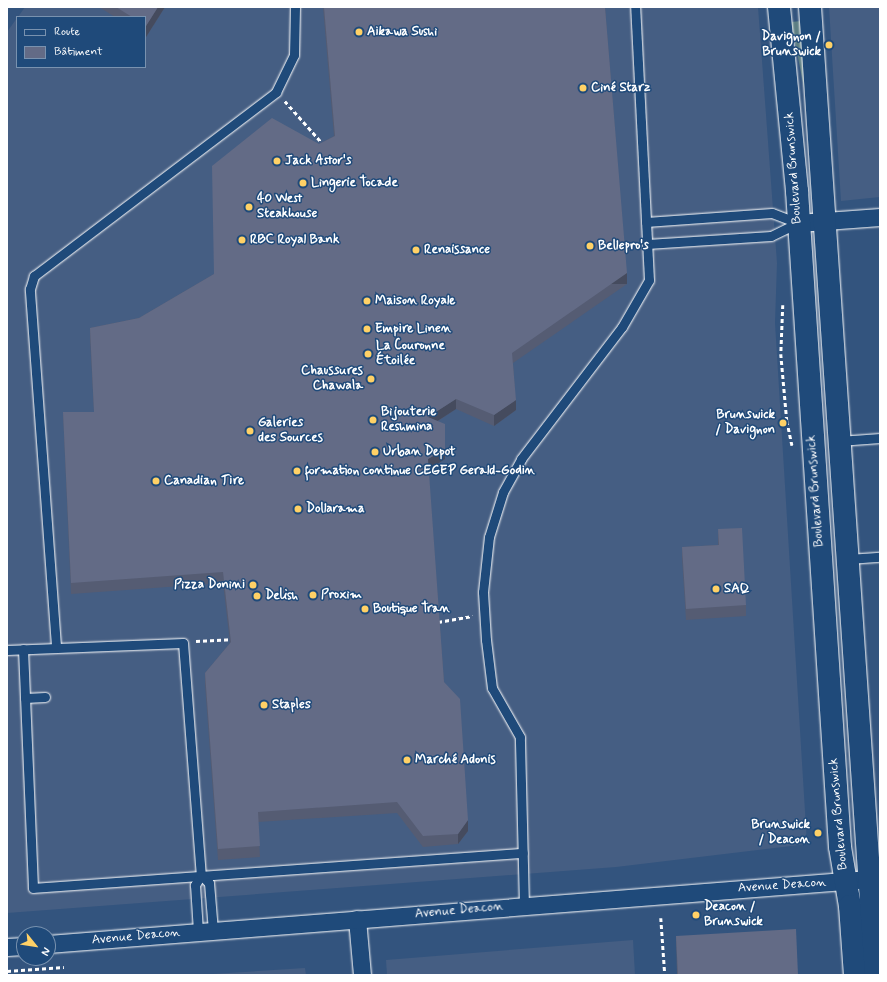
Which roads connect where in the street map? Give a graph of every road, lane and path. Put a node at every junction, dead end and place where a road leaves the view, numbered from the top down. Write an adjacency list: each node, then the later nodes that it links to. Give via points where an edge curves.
1 (295, 7): 5 (lane, via 294,55)
2 (635, 7): 9 (lane)
3 (779, 7): 10 (street, Boulevard Brunswick)
4 (810, 7): 8 (street, Boulevard Brunswick)
5 (276, 92): 6 (path); 20 (lane, via 34,276 30,289)
6 (328, 150)
7 (880, 217): 8 (street)
8 (825, 221): 10 (street); 13 (street, Boulevard Brunswick)
9 (646, 222): 10 (lane, via 772,213); 11 (lane)
10 (798, 223): 11 (lane, via 771,236); 28 (street, Boulevard Brunswick, via 840,847)
11 (648, 244): 16 (lane, via 649,280 622,327 522,459 503,492 489,537)
12 (880, 438): 13 (lane)
13 (839, 441): 15 (street, Boulevard Brunswick)
14 (880, 557): 15 (lane)
15 (847, 560): 27 (street, Boulevard Brunswick)
16 (484, 614): 17 (path); 25 (lane, via 492,688 520,737)
17 (430, 623)
18 (237, 638): 19 (path)
19 (182, 642): 20 (lane); 26 (lane)
20 (56, 646): 21 (lane)
21 (23, 649): 22 (lane); 24 (lane)
22 (7, 650)
23 (45, 697): 24 (lane)
24 (25, 698): 26 (lane, via 34,888)
25 (523, 853): 26 (lane); 29 (lane)
26 (201, 875): 32 (lane, via 195,885); 32 (lane, via 209,883)
27 (869, 879): 28 (street, Avenue Deacon); 39 (street, Boulevard Brunswick)
28 (846, 881): 29 (street, Avenue Deacon); 38 (street, Boulevard Brunswick)
29 (524, 906): 31 (street, Avenue Deacon)
30 (661, 918): 37 (path)
31 (357, 919): 32 (street, Avenue Deacon); 36 (street)
32 (206, 931): 33 (street, Avenue Deacon)
33 (56, 943)
34 (64, 967): 35 (path)
35 (7, 971)
36 (362, 975)
37 (665, 975)
38 (855, 975)
39 (876, 975)

